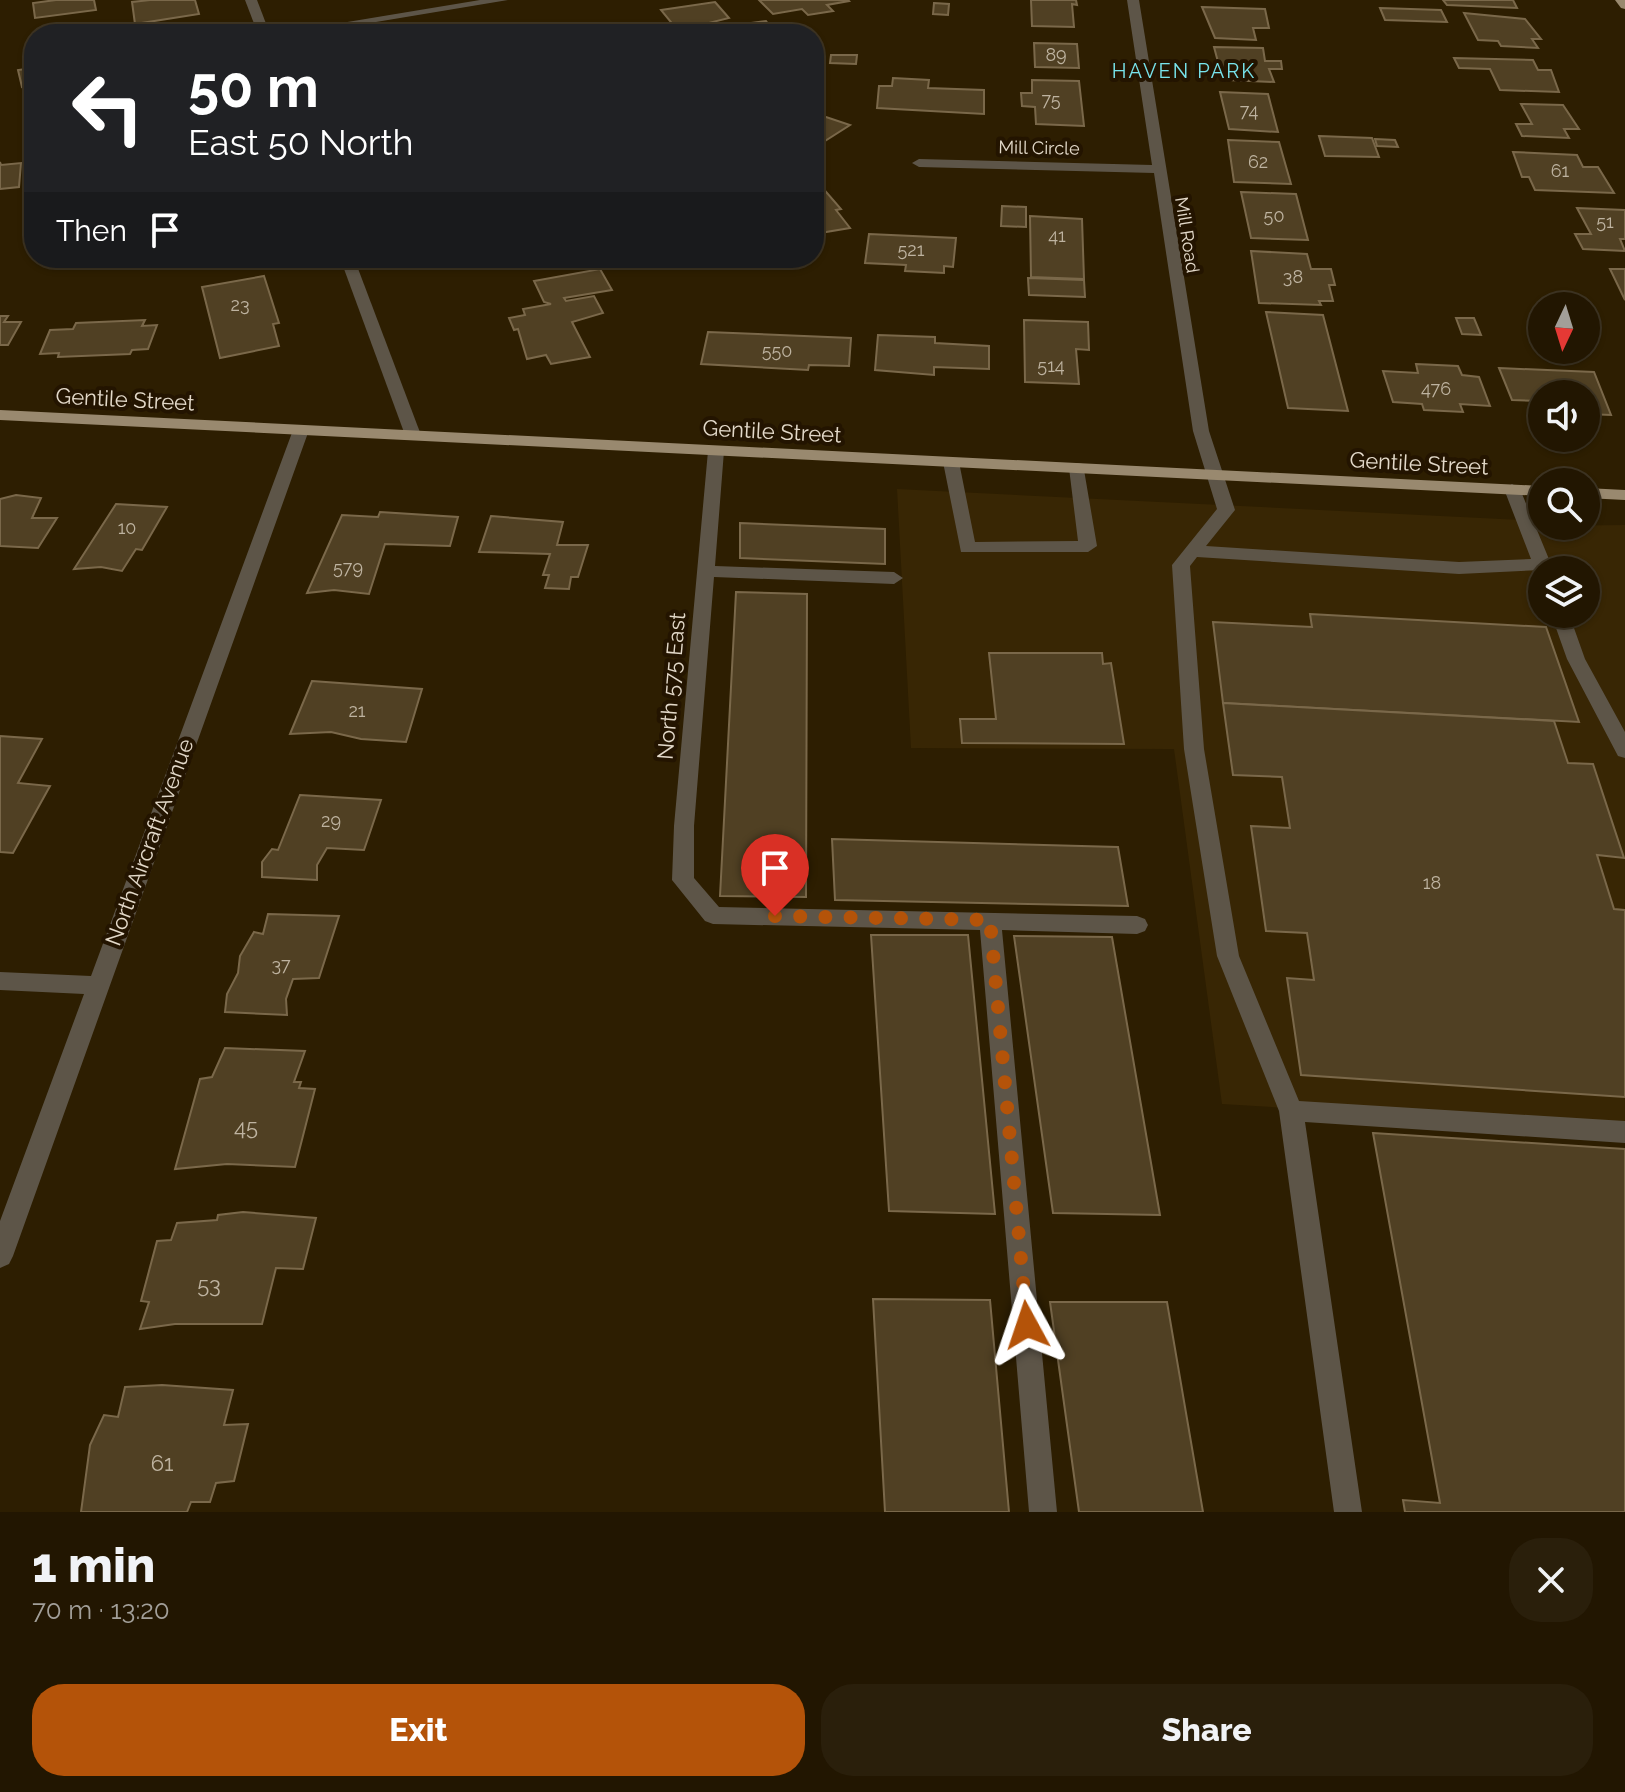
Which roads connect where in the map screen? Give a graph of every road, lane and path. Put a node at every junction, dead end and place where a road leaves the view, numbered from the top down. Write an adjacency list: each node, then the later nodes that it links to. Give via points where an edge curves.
1 (251, 0): 6 (street)
2 (502, 0): 7 (street)
3 (1133, 0): 9 (street, Mill Road)
4 (1621, 0): 5 (main road)
5 (1625, 6)
6 (260, 24)
7 (346, 24)
8 (919, 163): 9 (street, Mill Circle)
9 (1158, 169): 17 (street, Mill Road, via 1201,431)
10 (351, 268): 13 (street)
11 (0, 415): 12 (main road, Gentile Street)
12 (301, 430): 13 (main road, Gentile Street); 32 (street, North Aircraft Avenue)
13 (413, 435): 14 (main road, Gentile Street)
14 (716, 451): 15 (main road, Gentile Street); 25 (street, North 575 East)
15 (951, 462): 16 (main road, Gentile Street); 16 (street, via 967,548 1088,546)
16 (1077, 468): 17 (main road, Gentile Street)
17 (1214, 474): 18 (main road, Gentile Street); 22 (street, Mill Road, via 1226,510)
18 (1512, 489): 19 (main road, Gentile Street); 23 (street)
19 (1528, 490)
20 (1600, 494): 21 (main road)
21 (1625, 495)
22 (1194, 551): 24 (street, via 1459,568); 33 (street, via 1181,565 1194,749 1228,956)
23 (1539, 556)
24 (1528, 567)
25 (705, 571): 26 (street); 29 (street, North 575 East, via 683,880 713,915)
26 (894, 578)
27 (1565, 628): 28 (street)
28 (1625, 751)
29 (990, 920): 30 (street); 36 (street)
30 (1137, 925)
31 (0, 981): 32 (street)
32 (96, 985): 35 (street, North Aircraft Avenue)
33 (1291, 1111): 34 (street); 37 (street)
34 (1625, 1132)
35 (0, 1256)
36 (1043, 1512)
37 (1348, 1512)

